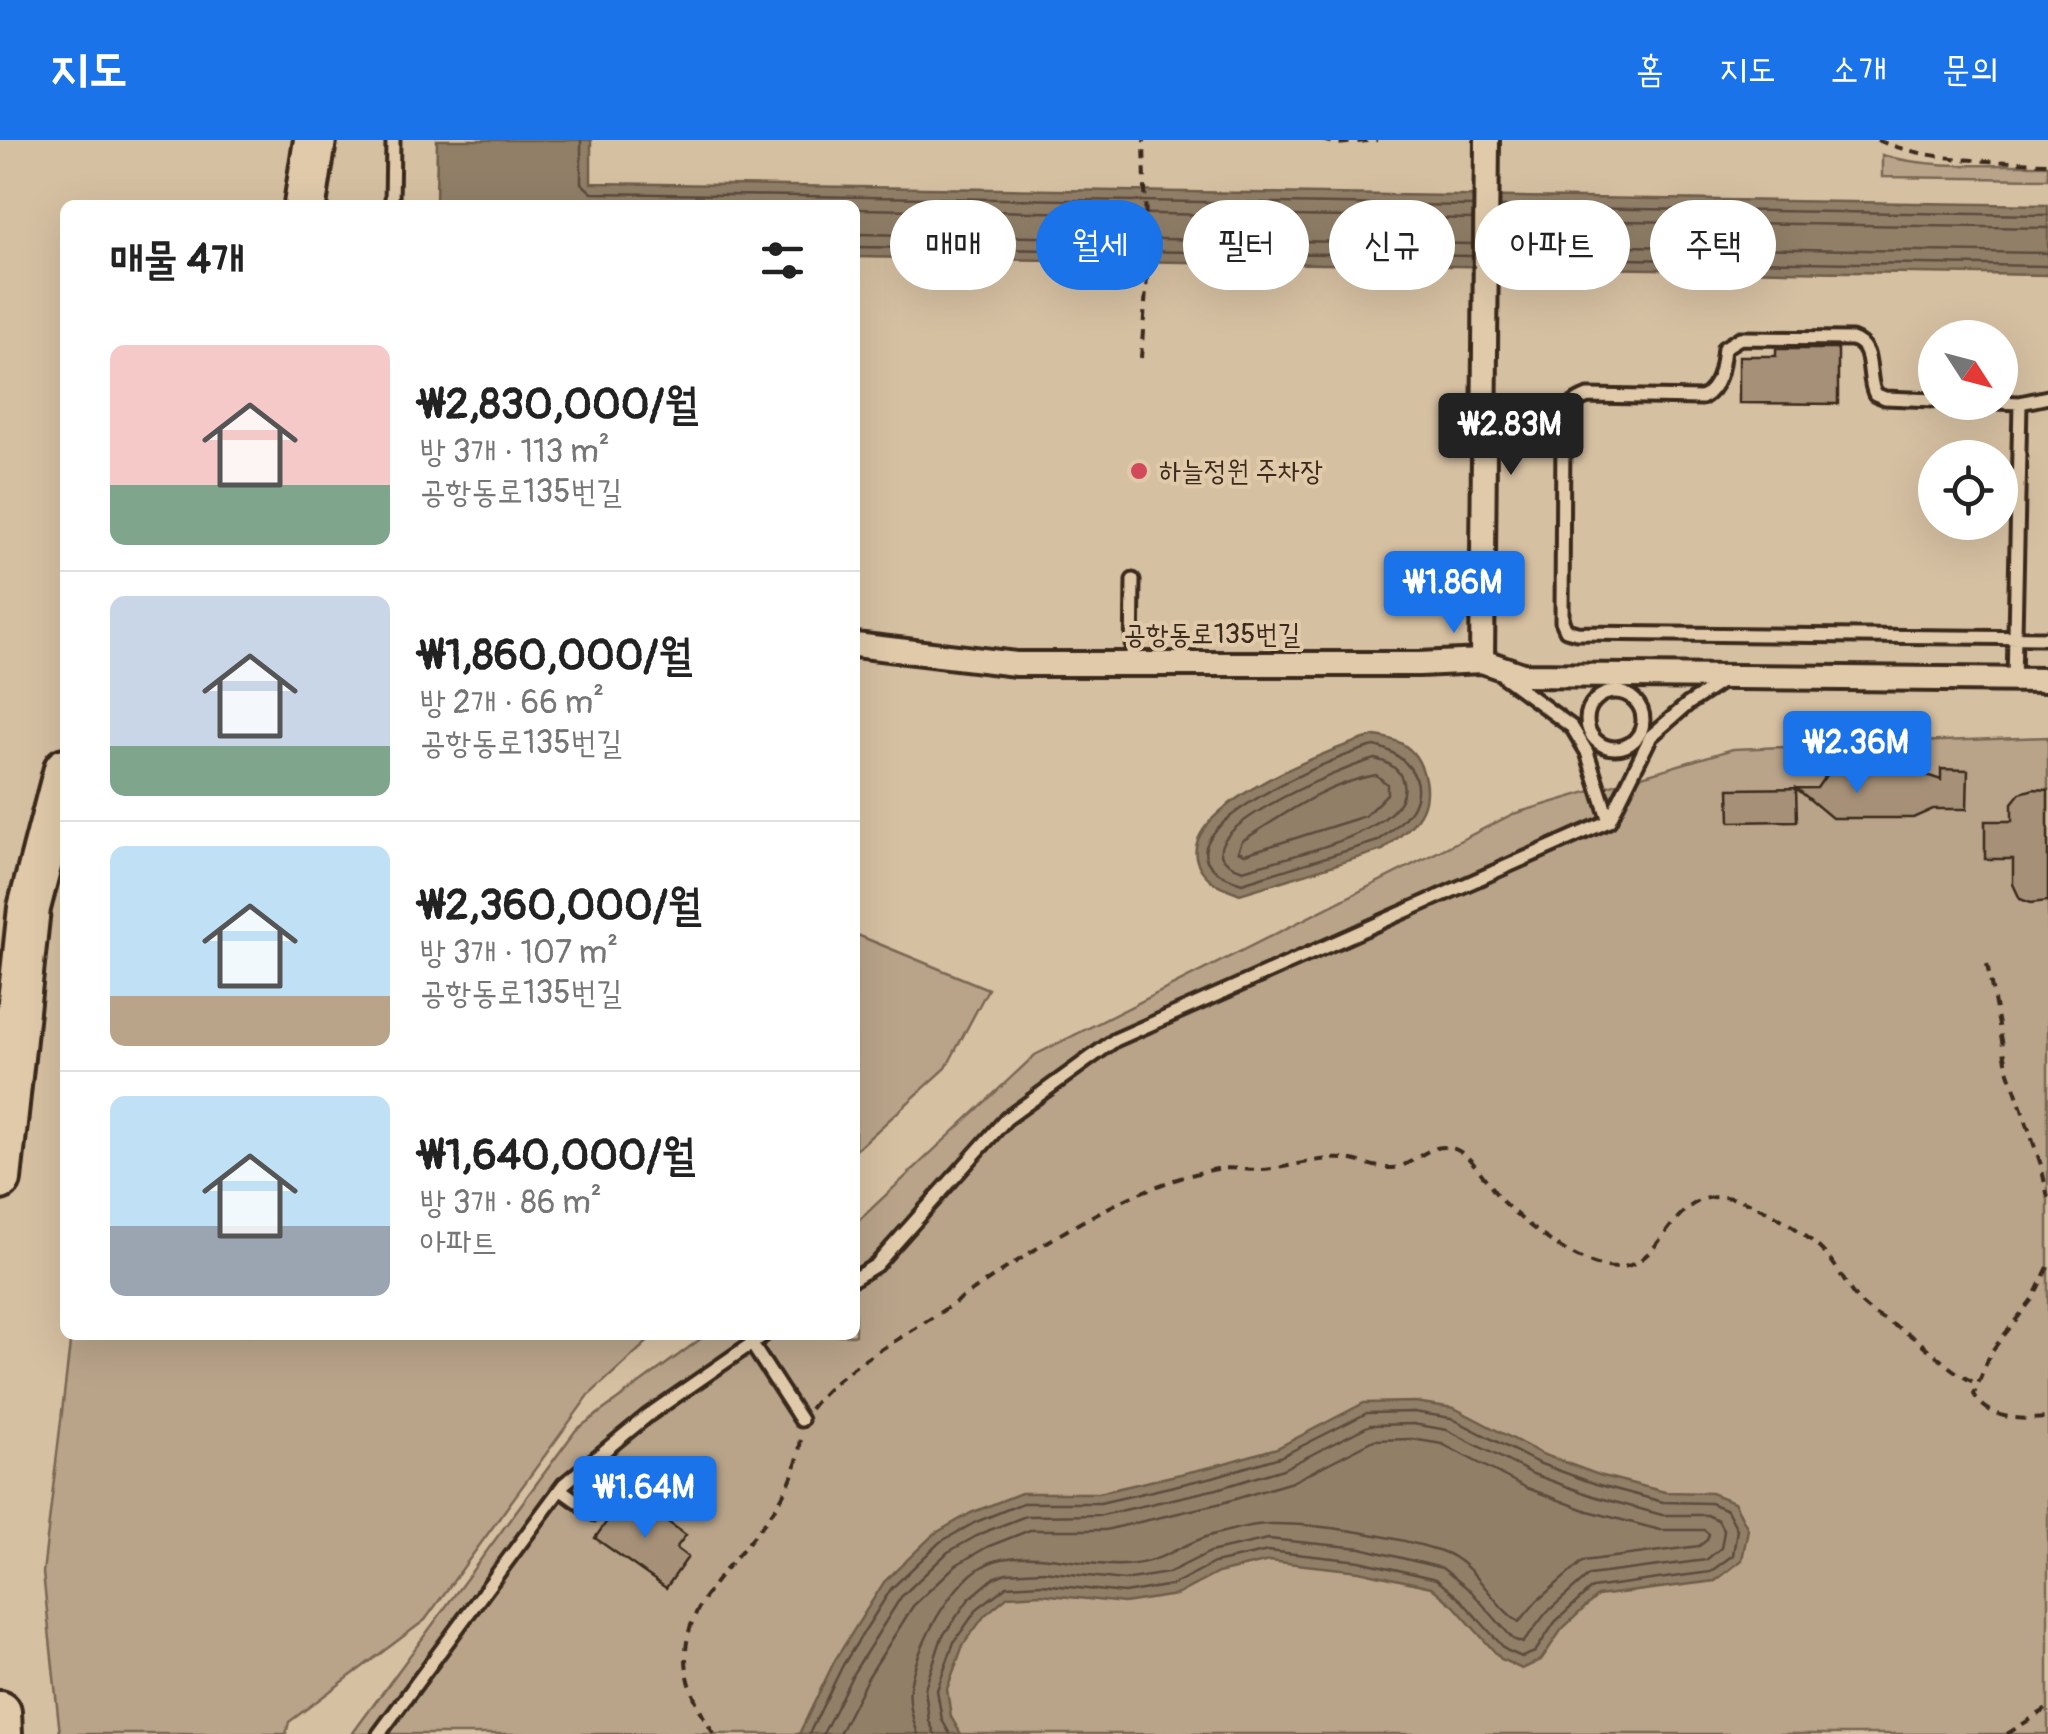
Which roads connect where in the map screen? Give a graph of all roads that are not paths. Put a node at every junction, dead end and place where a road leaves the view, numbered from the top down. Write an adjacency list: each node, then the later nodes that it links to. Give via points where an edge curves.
1 (315, 140): 4 (highway)
2 (392, 140): 5 (lane)
3 (1487, 140): 13 (street)
4 (309, 200)
5 (392, 200)
6 (2048, 397): 8 (lane)
7 (1918, 399): 10 (lane, via 1875,394 1862,342 1740,338 1724,348 1719,380 1702,398 1588,396 1573,402 1564,425 1562,621 1577,633)
8 (2020, 404): 10 (lane)
9 (1132, 580): 14 (lane)
10 (2014, 638): 11 (lane); 17 (lane)
11 (2048, 638)
12 (860, 645): 14 (street, 공항동로135번길, via 1016,664)
13 (1482, 661): 14 (street, 공항동로135번길); 18 (street, 공항동로135번길, via 1522,675); 20 (lane)
14 (1132, 664)
15 (1728, 678): 17 (street, 공항동로135번길); 18 (street, 공항동로135번길); 19 (lane)
16 (2048, 680): 17 (street, 공항동로135번길)
17 (2014, 682)
18 (1615, 684): 19 (lane, via 1638,703); 20 (lane, via 1591,706)
19 (1646, 733): 20 (lane, via 1612,748); 22 (lane)
20 (1584, 736): 22 (lane)
21 (60, 788): 23 (highway, via 29,908)
22 (1609, 821): 24 (lane, via 1115,1040 1006,1119)
23 (0, 1179)
24 (860, 1275)
25 (755, 1340): 26 (lane)
26 (752, 1342): 27 (lane); 28 (lane, via 631,1428)
27 (800, 1420)
28 (560, 1489): 29 (lane); 32 (lane)
29 (595, 1514)
30 (0, 1712): 31 (highway)
31 (1, 1734)
32 (379, 1734)

